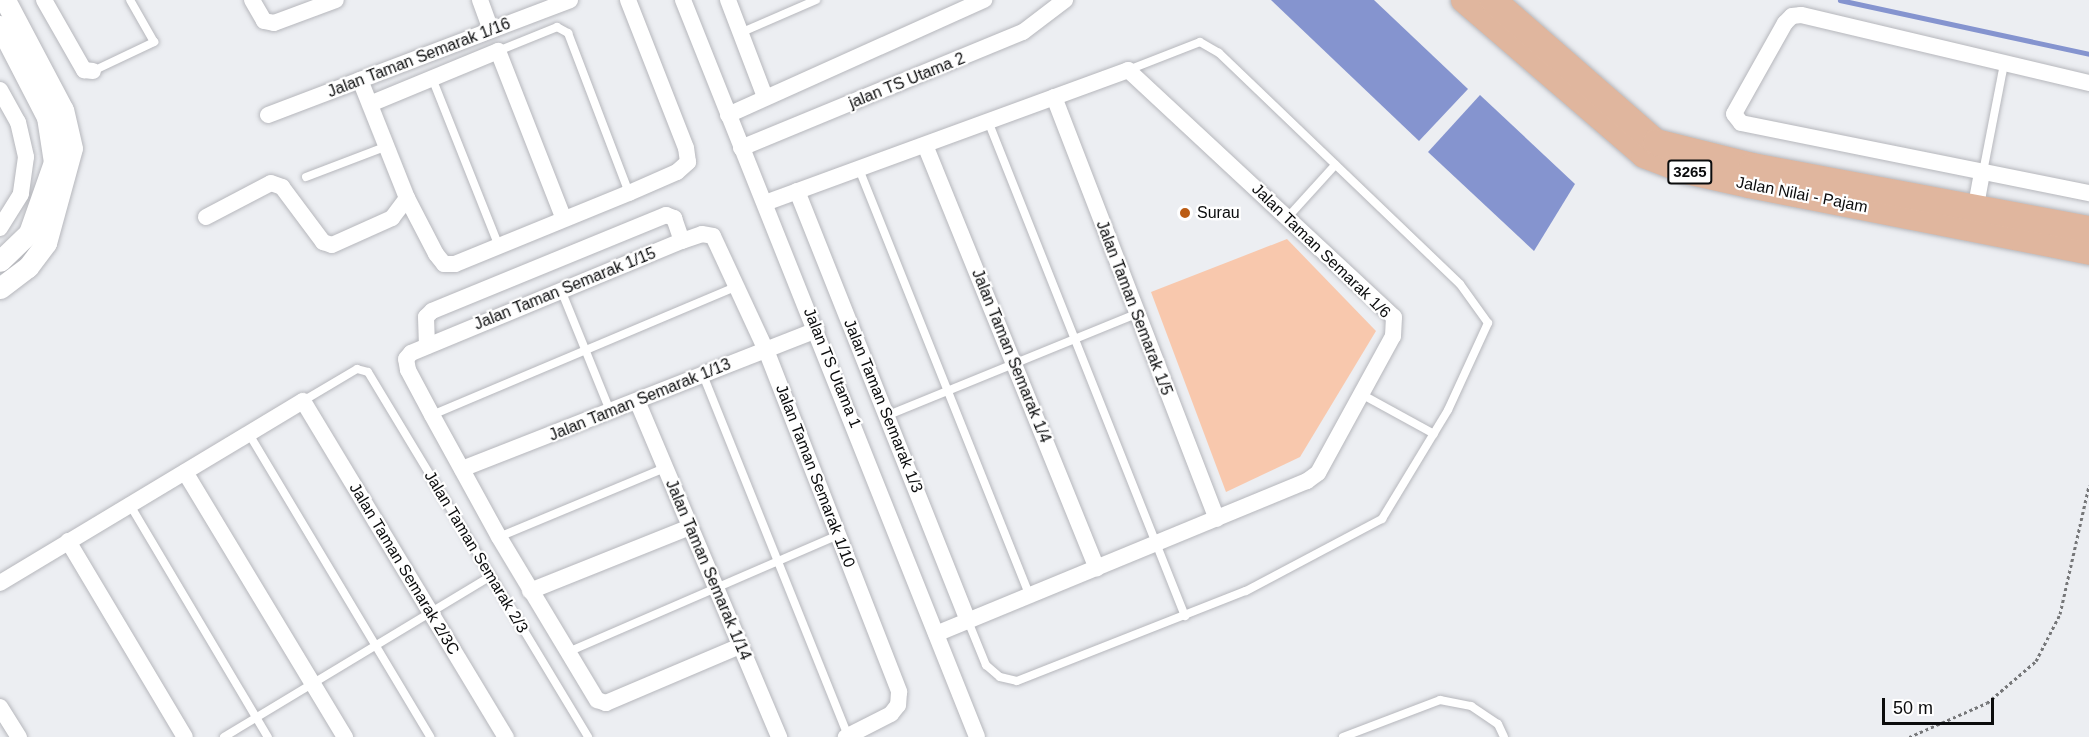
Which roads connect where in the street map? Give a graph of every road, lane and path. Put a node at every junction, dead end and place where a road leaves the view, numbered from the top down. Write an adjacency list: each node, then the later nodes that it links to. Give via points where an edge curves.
1 (44, 0): 22 (street, via 84,70)
2 (130, 0): 22 (lane, via 154,42)
3 (252, 0): 4 (street, via 264,21 274,23)
4 (336, 0)
5 (480, 0): 17 (street)
6 (570, 0): 17 (street, Jalan Taman Semarak 1/16)
7 (628, 0): 41 (street, via 688,162 677,172)
8 (683, 0): 31 (street, Jalan TS Utama 1)
9 (728, 0): 18 (street)
10 (816, 0): 18 (lane)
11 (984, 0): 27 (street)
12 (1065, 0): 35 (street, jalan TS Utama 2, via 1045,19 1014,36)
13 (1464, 0): 48 (main road, Jalan Nilai - Pajam / 3265, via 1644,155 1696,174)
14 (1492, 0): 48 (main road, Jalan Nilai - Pajam / 3265, via 1656,142)
15 (4, 5): 57 (street, via 63,110 72,148 46,243 28,267)
16 (0, 26): 55 (street, via 47,117 54,162 29,233)
17 (491, 30): 24 (street, Jalan Taman Semarak 1/16)
18 (740, 33): 27 (street)
19 (498, 51): 23 (street); 41 (lane, via 558,27 568,33); 47 (street)
20 (2004, 64): 25 (street); 38 (lane); 38 (street, via 1792,16 1734,114 1740,123)
21 (1128, 70): 28 (street); 36 (lane, via 1200,42 1219,53); 46 (street, Jalan Taman Semarak 1/6)
22 (93, 71)
23 (432, 78): 29 (street); 52 (lane)
24 (360, 80): 29 (street); 30 (street, Jalan Taman Semarak 1/16)
25 (2089, 83)
26 (0, 90): 49 (street, via 18,122 26,157 21,194)
27 (765, 97): 31 (street)
28 (1054, 97): 32 (street); 59 (street, Jalan Taman Semarak 1/5)
29 (370, 104): 34 (street)
30 (268, 115)
31 (728, 115): 35 (street, Jalan TS Utama 1)
32 (988, 121): 33 (street); 61 (lane)
33 (925, 145): 37 (street); 65 (street, Jalan Taman Semarak 1/4)
34 (387, 146): 39 (lane); 43 (street)
35 (741, 148): 44 (street, Jalan TS Utama 1)
36 (1335, 165): 46 (lane); 75 (lane, via 1460,284 1488,323)
37 (859, 169): 40 (street); 67 (lane)
38 (1982, 173): 42 (street); 48 (street)
39 (306, 177)
40 (797, 191): 44 (street); 73 (street, Jalan Taman Semarak 1/3)
41 (629, 193): 47 (street)
42 (2089, 193)
43 (407, 198): 45 (street, via 392,218 332,245 312,232 282,187 271,183); 52 (street, via 444,264)
44 (765, 203): 60 (street, Jalan TS Utama 1)
45 (206, 217)
46 (1287, 218): 68 (street, Jalan Taman Semarak 1/6, via 1394,318 1393,336)
47 (564, 219): 52 (street)
48 (1973, 219): 50 (main road, Jalan Nilai - Pajam / 3265); 54 (main road, Jalan Nilai - Pajam / 3265)
49 (1, 225)
50 (2089, 230)
51 (682, 241): 53 (street, Jalan Taman Semarak 1/15, via 702,234 713,236); 58 (street, Jalan Taman Semarak 1/15); 62 (street, via 674,218 666,215 432,311 426,318)
52 (500, 246)
53 (722, 250): 56 (street, Jalan Taman Semarak 1/10)
54 (2089, 252)
55 (0, 261)
56 (738, 286): 63 (lane); 64 (street, Jalan Taman Semarak 1/10)
57 (0, 288)
58 (561, 289): 62 (street, Jalan Taman Semarak 1/15); 63 (lane)
59 (1136, 314): 61 (lane); 81 (street, Jalan Taman Semarak 1/5)
60 (817, 330): 64 (street, Jalan Taman Semarak 1/13); 97 (street, Jalan TS Utama 1)
61 (1077, 340): 65 (lane); 86 (lane)
62 (427, 346): 72 (street, Jalan Taman Semarak 1/15, via 406,358 408,370)
63 (585, 350): 71 (lane); 72 (lane)
64 (766, 350): 66 (street, Jalan Taman Semarak 1/13); 83 (street, Jalan Taman Semarak 1/10)
65 (1015, 366): 67 (lane); 88 (street, Jalan Taman Semarak 1/4)
66 (703, 375): 70 (street, Jalan Taman Semarak 1/13); 87 (lane)
67 (949, 391): 73 (lane); 93 (lane)
68 (1361, 394): 75 (lane); 81 (street, Jalan Taman Semarak 1/6, via 1318,473 1308,481)
69 (303, 401): 74 (street); 89 (lane, Jalan Taman Semarak 2/3, via 363,369 368,372); 94 (street, Jalan Taman Semarak 2/3C)
70 (638, 403): 71 (street, Jalan Taman Semarak 1/13); 76 (street, Jalan Taman Semarak 1/14)
71 (611, 413): 77 (street, Jalan Taman Semarak 1/13)
72 (432, 415): 77 (street)
73 (886, 416): 96 (street, Jalan Taman Semarak 1/3)
74 (249, 434): 78 (street); 98 (lane)
75 (1434, 434): 95 (lane, via 1382,519 1246,591)
76 (665, 468): 82 (street, Jalan Taman Semarak 1/14); 84 (lane)
77 (462, 469): 84 (street)
78 (184, 472): 80 (street); 101 (street)
79 (2089, 486): 117 (path, via 2060,614 2036,661 1987,703)
80 (129, 505): 85 (street); 103 (lane)
81 (1217, 519): 86 (street, Jalan Taman Semarak 1/6)
82 (690, 527): 91 (street, Jalan Taman Semarak 1/14); 92 (street)
83 (838, 535): 87 (lane); 113 (street, Jalan Taman Semarak 1/10, via 899,692 898,705 870,728)
84 (499, 537): 92 (street)
85 (68, 541): 90 (street); 105 (street)
86 (1156, 544): 88 (street, Jalan Taman Semarak 1/6); 95 (lane)
87 (778, 562): 91 (lane); 113 (lane)
88 (1097, 568): 93 (street, Jalan Taman Semarak 1/6)
89 (491, 576): 94 (lane); 111 (lane, Jalan Taman Semarak 2/3)
90 (0, 583)
91 (716, 589): 99 (street, Jalan Taman Semarak 1/14); 100 (lane)
92 (530, 591): 100 (street)
93 (1030, 596): 96 (street, Jalan Taman Semarak 1/6)
94 (431, 613): 98 (lane); 110 (street, Jalan Taman Semarak 2/3C)
95 (1185, 616): 96 (lane, via 1017,681 1000,677 986,666)
96 (968, 621): 97 (street, Jalan Taman Semarak 1/6)
97 (936, 634): 114 (street, Jalan TS Utama 1)
98 (375, 646): 101 (lane); 109 (lane)
99 (740, 646): 100 (street, via 601,704); 112 (street, Jalan Taman Semarak 1/14)
100 (567, 652)
101 (313, 684): 103 (lane); 108 (street)
102 (0, 707): 104 (street)
103 (256, 717): 106 (lane); 107 (lane)
104 (19, 737)
105 (185, 737)
106 (224, 737)
107 (268, 737)
108 (345, 737)
109 (430, 737)
110 (506, 737)
111 (588, 737)
112 (778, 737)
113 (847, 737)
114 (977, 737)
115 (1344, 737): 116 (lane, via 1440,700 1471,706 1498,724)
116 (1504, 737)
117 (1909, 737)

